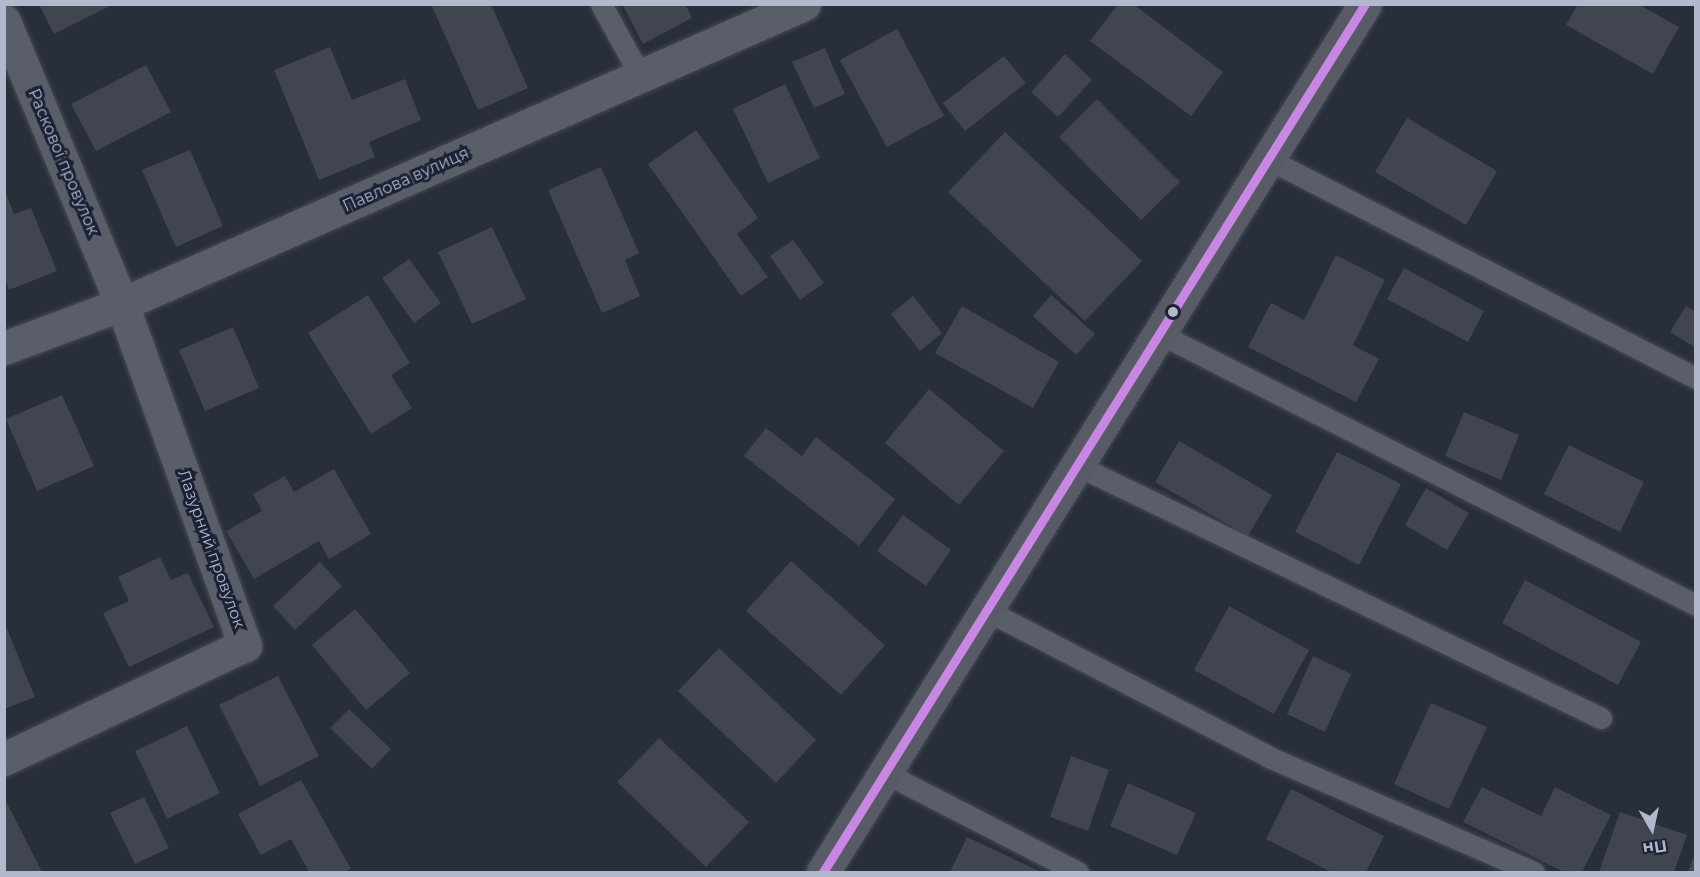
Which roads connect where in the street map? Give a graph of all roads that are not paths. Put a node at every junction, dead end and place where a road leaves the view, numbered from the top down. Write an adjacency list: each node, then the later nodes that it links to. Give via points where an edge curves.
1 (601, 4): 5 (lane)
2 (804, 4): 5 (street, Павлова вулиця)
3 (1365, 4): 6 (street)
4 (4, 21): 7 (street, Раскової провулок)
5 (641, 77): 7 (street, Павлова вулиця)
6 (1268, 159): 8 (street); 10 (lane)
7 (122, 304): 9 (street, Павлова вулиця); 15 (street, Лазурний провулок, via 245,645)
8 (1160, 334): 11 (street); 12 (lane)
9 (4, 348)
10 (1695, 378)
11 (1074, 464): 13 (street); 14 (lane)
12 (1695, 605)
13 (986, 610): 16 (street); 19 (lane, via 1269,757)
14 (1601, 718)
15 (4, 759)
16 (885, 773): 17 (street); 18 (lane)
17 (823, 873)
18 (1078, 873)
19 (1534, 873)

